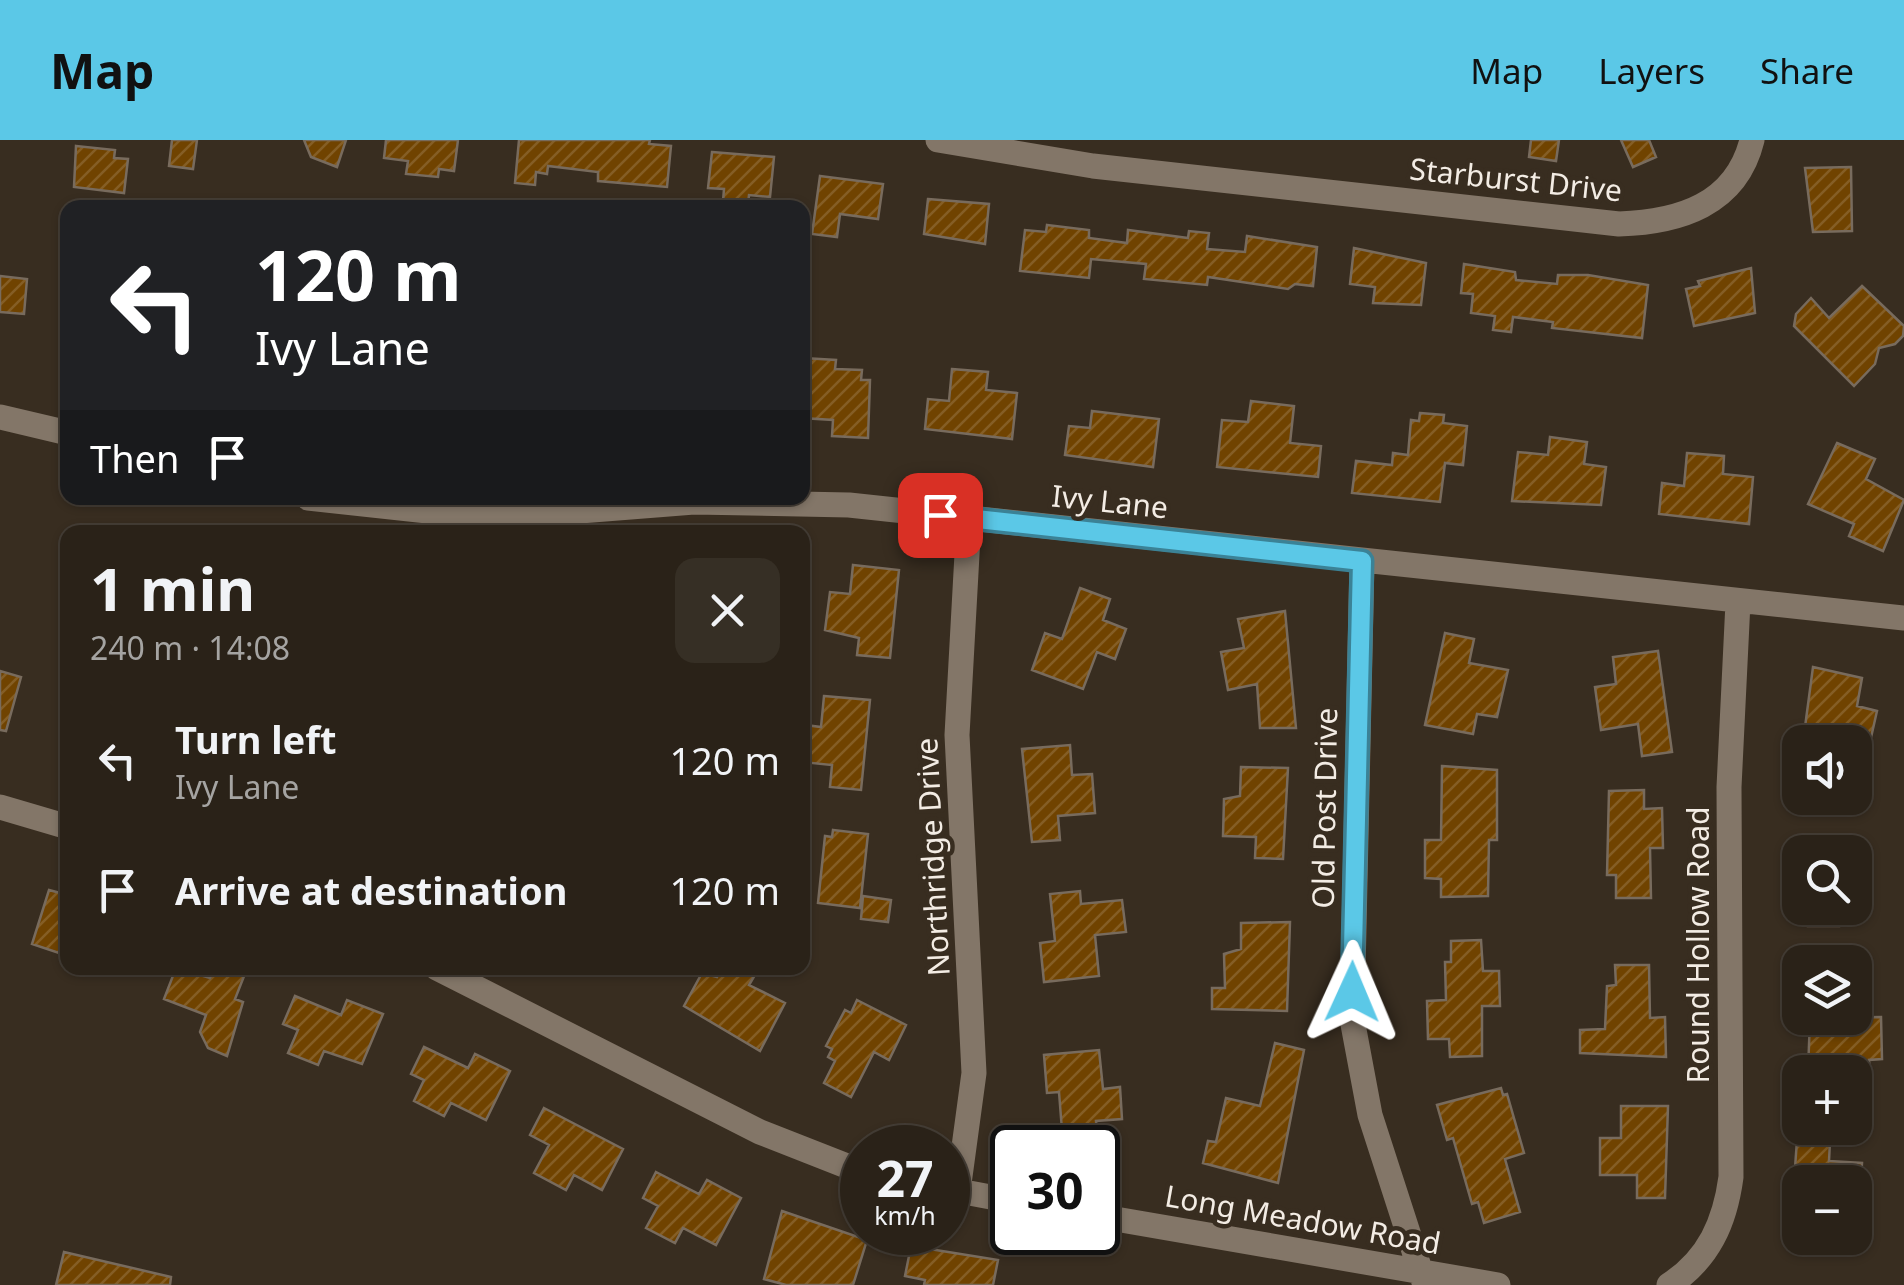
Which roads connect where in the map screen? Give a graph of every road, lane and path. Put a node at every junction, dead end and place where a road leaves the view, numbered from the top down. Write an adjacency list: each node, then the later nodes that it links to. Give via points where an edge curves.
1 (938, 140): 2 (street, Starburst Drive, via 1093,166 1619,224 1686,216 1712,202 1734,179)
2 (1752, 140)
3 (0, 417): 4 (street)
4 (60, 431)
5 (368, 505): 6 (street, Ivy Lane, via 529,515)
6 (656, 505)
7 (809, 505): 8 (street, Ivy Lane)
8 (970, 518): 9 (street, Ivy Lane); 15 (street, Northridge Drive, via 957,734 974,1074)
9 (1362, 561): 10 (street, Ivy Lane); 18 (street, Old Post Drive, via 1352,1019 1370,1115)
10 (1738, 602): 11 (street, Ivy Lane); 19 (street, Round Hollow Road, via 1728,787 1731,1176 1719,1228)
11 (1904, 618)
12 (0, 807): 13 (street)
13 (60, 825)
14 (451, 975): 16 (street, via 760,1132)
15 (965, 1125)
16 (840, 1163)
17 (1120, 1220): 18 (street, Long Meadow Road)
18 (1423, 1279): 20 (street, Long Meadow Road)
19 (1677, 1280)
20 (1498, 1285)

